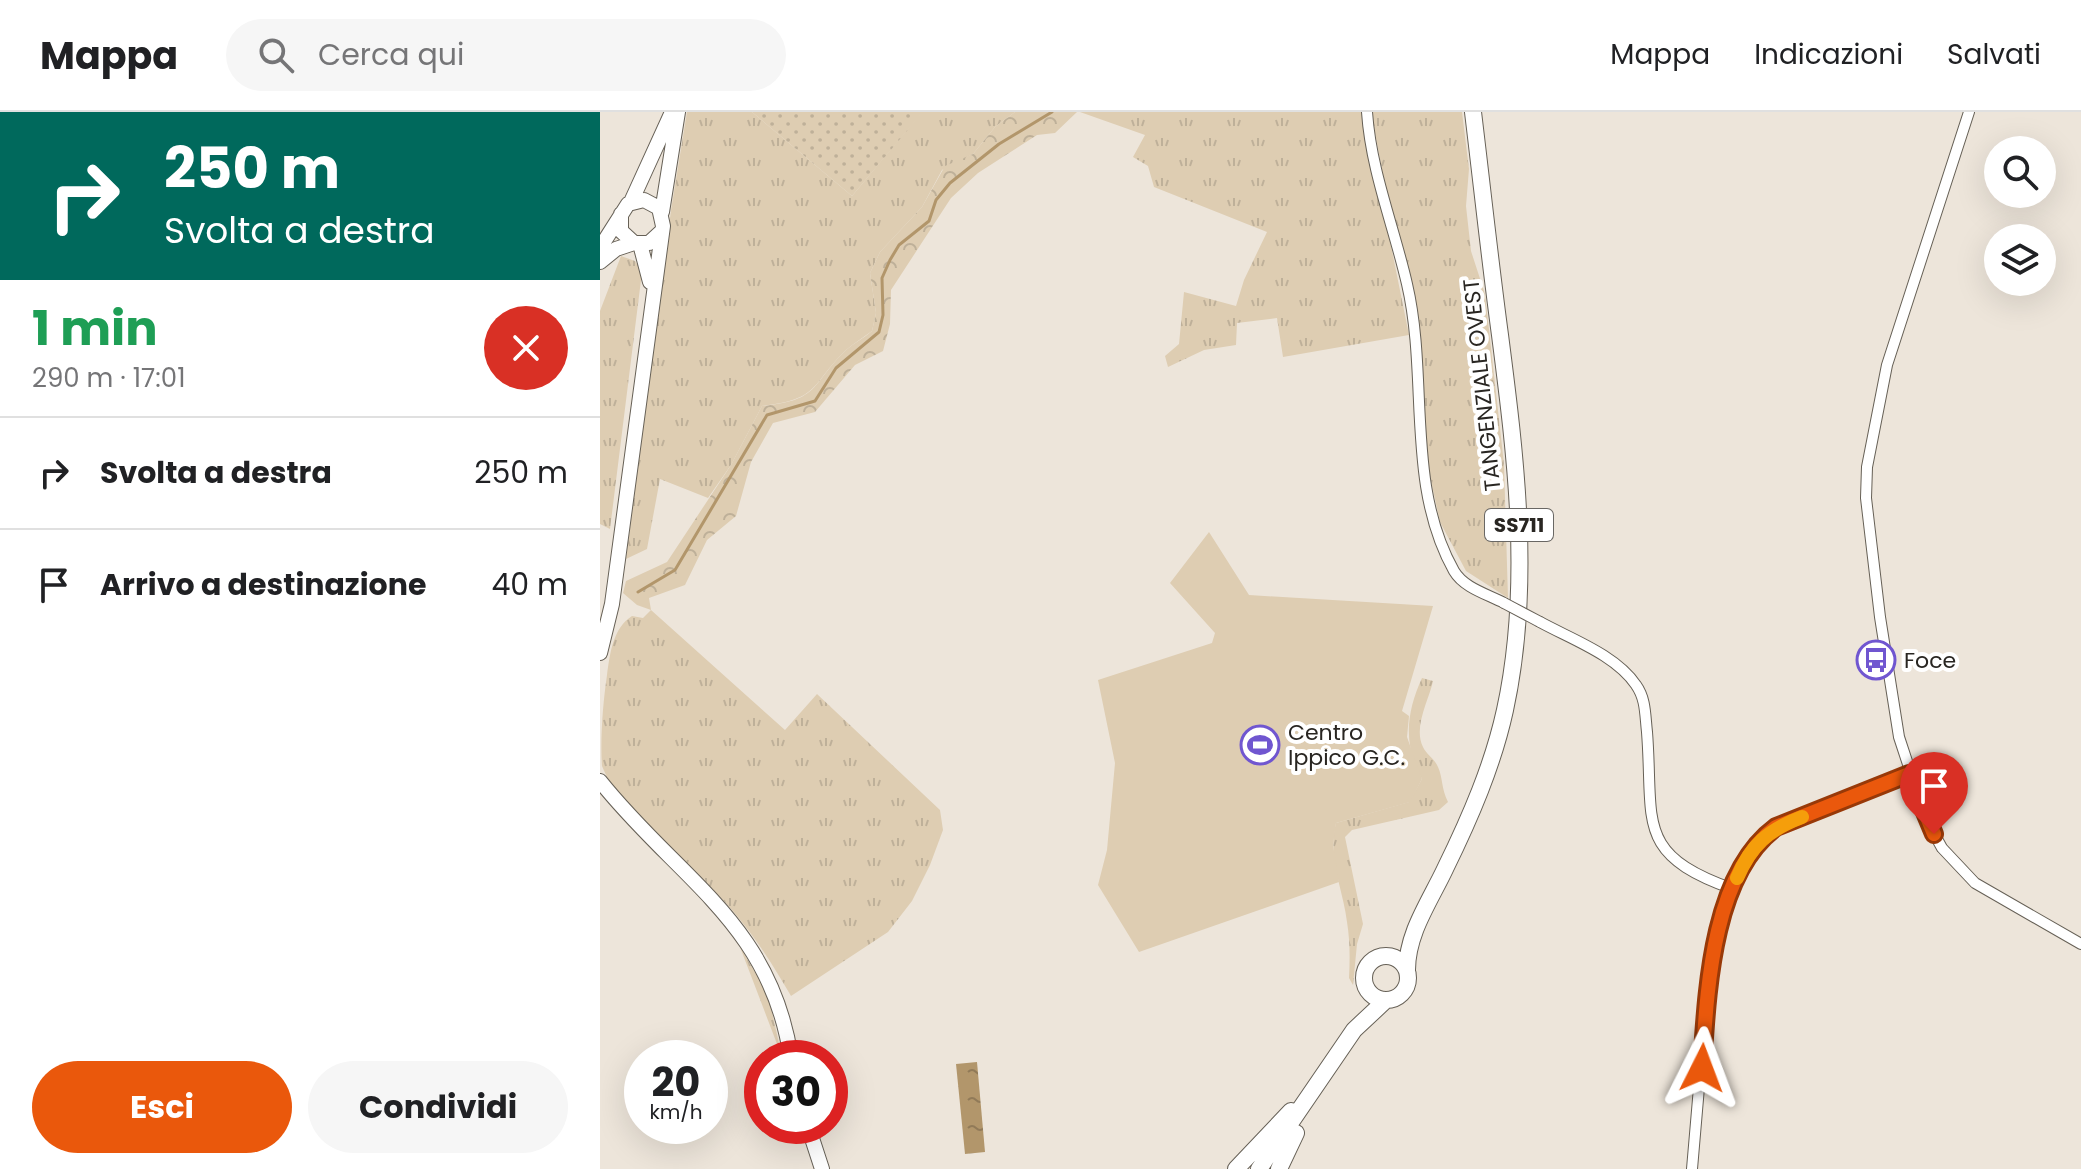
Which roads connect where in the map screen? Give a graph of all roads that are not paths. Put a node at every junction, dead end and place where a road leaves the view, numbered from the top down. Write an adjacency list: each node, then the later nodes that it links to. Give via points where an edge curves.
1 (675, 112): 5 (main road); 6 (main road)
2 (1367, 112): 15 (street, bridge, via 1408,286 1422,458 1442,542 1461,582 1614,665 1637,686 1644,700 1649,789 1659,841 1671,859)
3 (1473, 112): 16 (main road, TANGENZIALE OVEST / SS711, via 1512,430 1520,535 1518,624 1505,710 1478,796)
4 (1969, 112): 13 (street, via 1887,365 1867,467 1880,617)
5 (626, 208): 6 (main road, via 649,201); 8 (main road, via 621,231); 9 (main road)
6 (662, 212): 7 (main road)
7 (662, 231): 8 (main road, via 653,241); 11 (main road)
8 (637, 243): 10 (main road, via 616,249); 11 (main road)
9 (600, 248)
10 (600, 262)
11 (653, 294): 12 (main road, via 612,604)
12 (600, 653)
13 (1909, 774): 15 (street, via 1776,827 1748,852); 17 (street, via 1942,848 1975,883)
14 (600, 781): 23 (main road, via 752,946 781,1006)
15 (1733, 889): 30 (street, via 1718,932 1707,994)
16 (1418, 923): 18 (main road, TANGENZIALE OVEST / SS711); 19 (main road, TANGENZIALE OVEST / SS711)
17 (2081, 944)
18 (1386, 956): 19 (main road); 20 (main road, via 1369,963)
19 (1407, 970): 21 (main road, via 1404,991)
20 (1366, 987): 21 (main road, via 1374,997); 22 (main road)
21 (1386, 1000): 22 (main road)
22 (1354, 1030): 24 (main road)
23 (788, 1040)
24 (1320, 1081): 27 (main road); 28 (main road); 29 (main road)
25 (814, 1144): 26 (main road)
26 (822, 1169)
27 (1236, 1169)
28 (1259, 1169)
29 (1279, 1169)
30 (1692, 1169)

